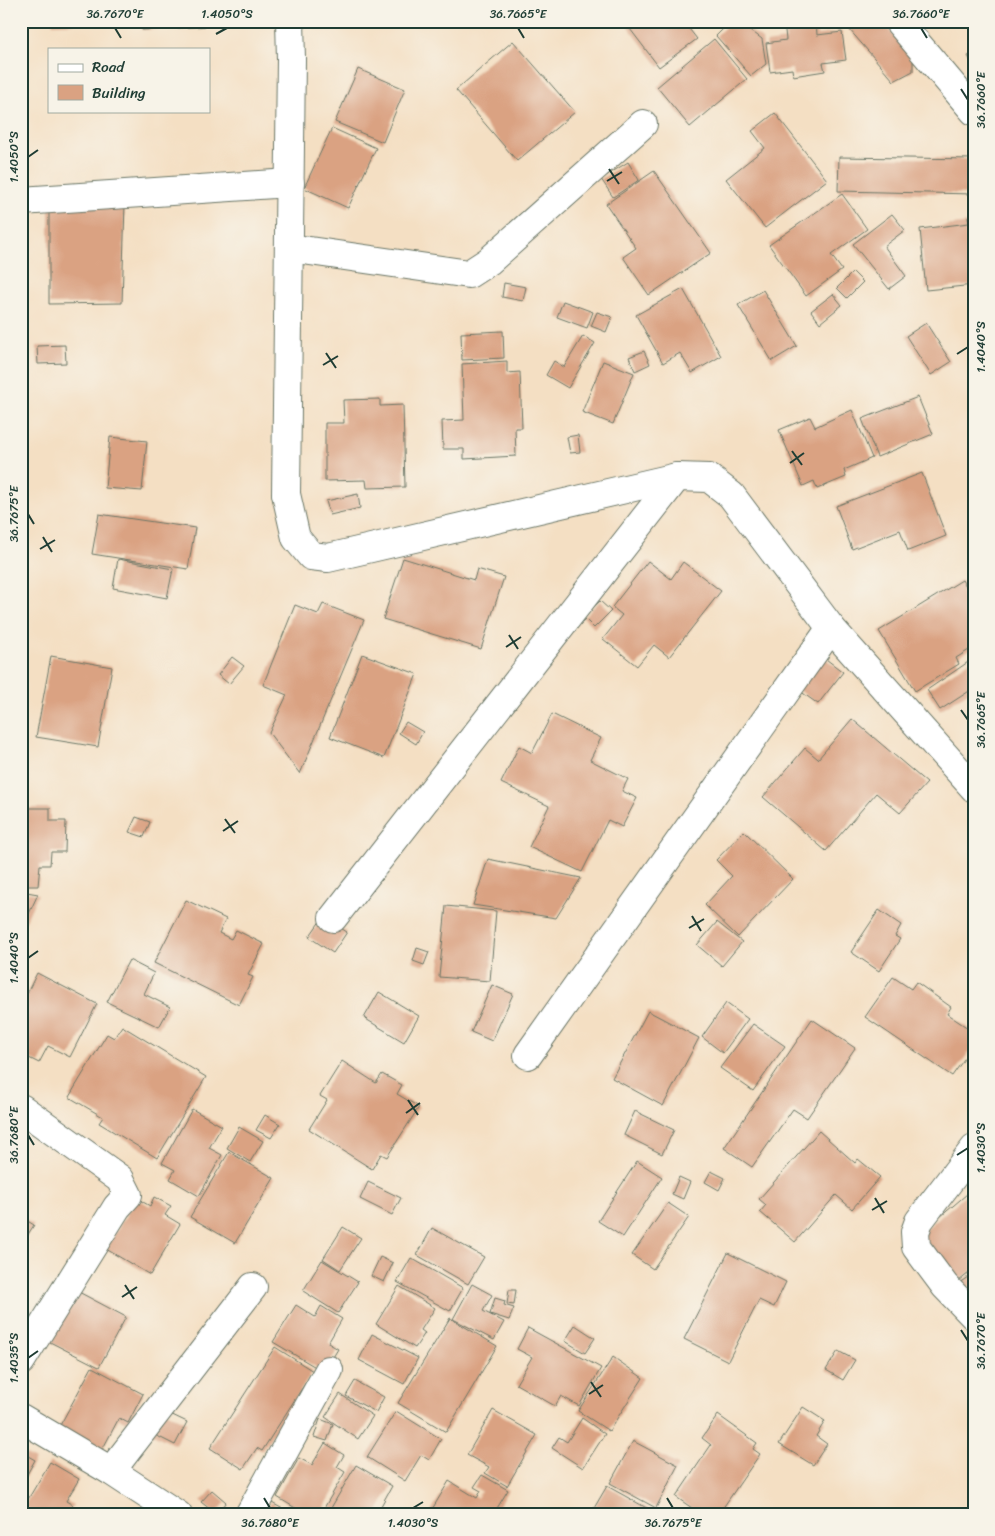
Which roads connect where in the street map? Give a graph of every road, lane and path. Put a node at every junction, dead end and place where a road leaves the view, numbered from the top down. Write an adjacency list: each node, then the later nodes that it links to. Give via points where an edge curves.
1 (290, 21): 5 (street)
2 (898, 21): 3 (street)
3 (974, 111)
4 (642, 124): 7 (street, via 489,261 470,274)
5 (290, 183): 6 (street); 7 (street)
6 (21, 201)
7 (289, 248): 8 (street, via 286,494 296,538 311,556 328,558)
8 (677, 477): 9 (street, via 708,478 731,495); 11 (street)
9 (831, 628): 10 (street); 12 (street)
10 (974, 788)
11 (333, 918)
12 (528, 1055)
13 (21, 1108): 17 (street, via 120,1179 128,1195 117,1207)
14 (974, 1148): 16 (street, via 915,1232 916,1247 944,1286)
15 (253, 1287): 20 (street)
16 (974, 1316)
17 (21, 1361)
18 (329, 1370): 22 (street)
19 (21, 1418): 20 (street)
20 (112, 1471): 21 (street)
21 (178, 1515)
22 (249, 1515)

